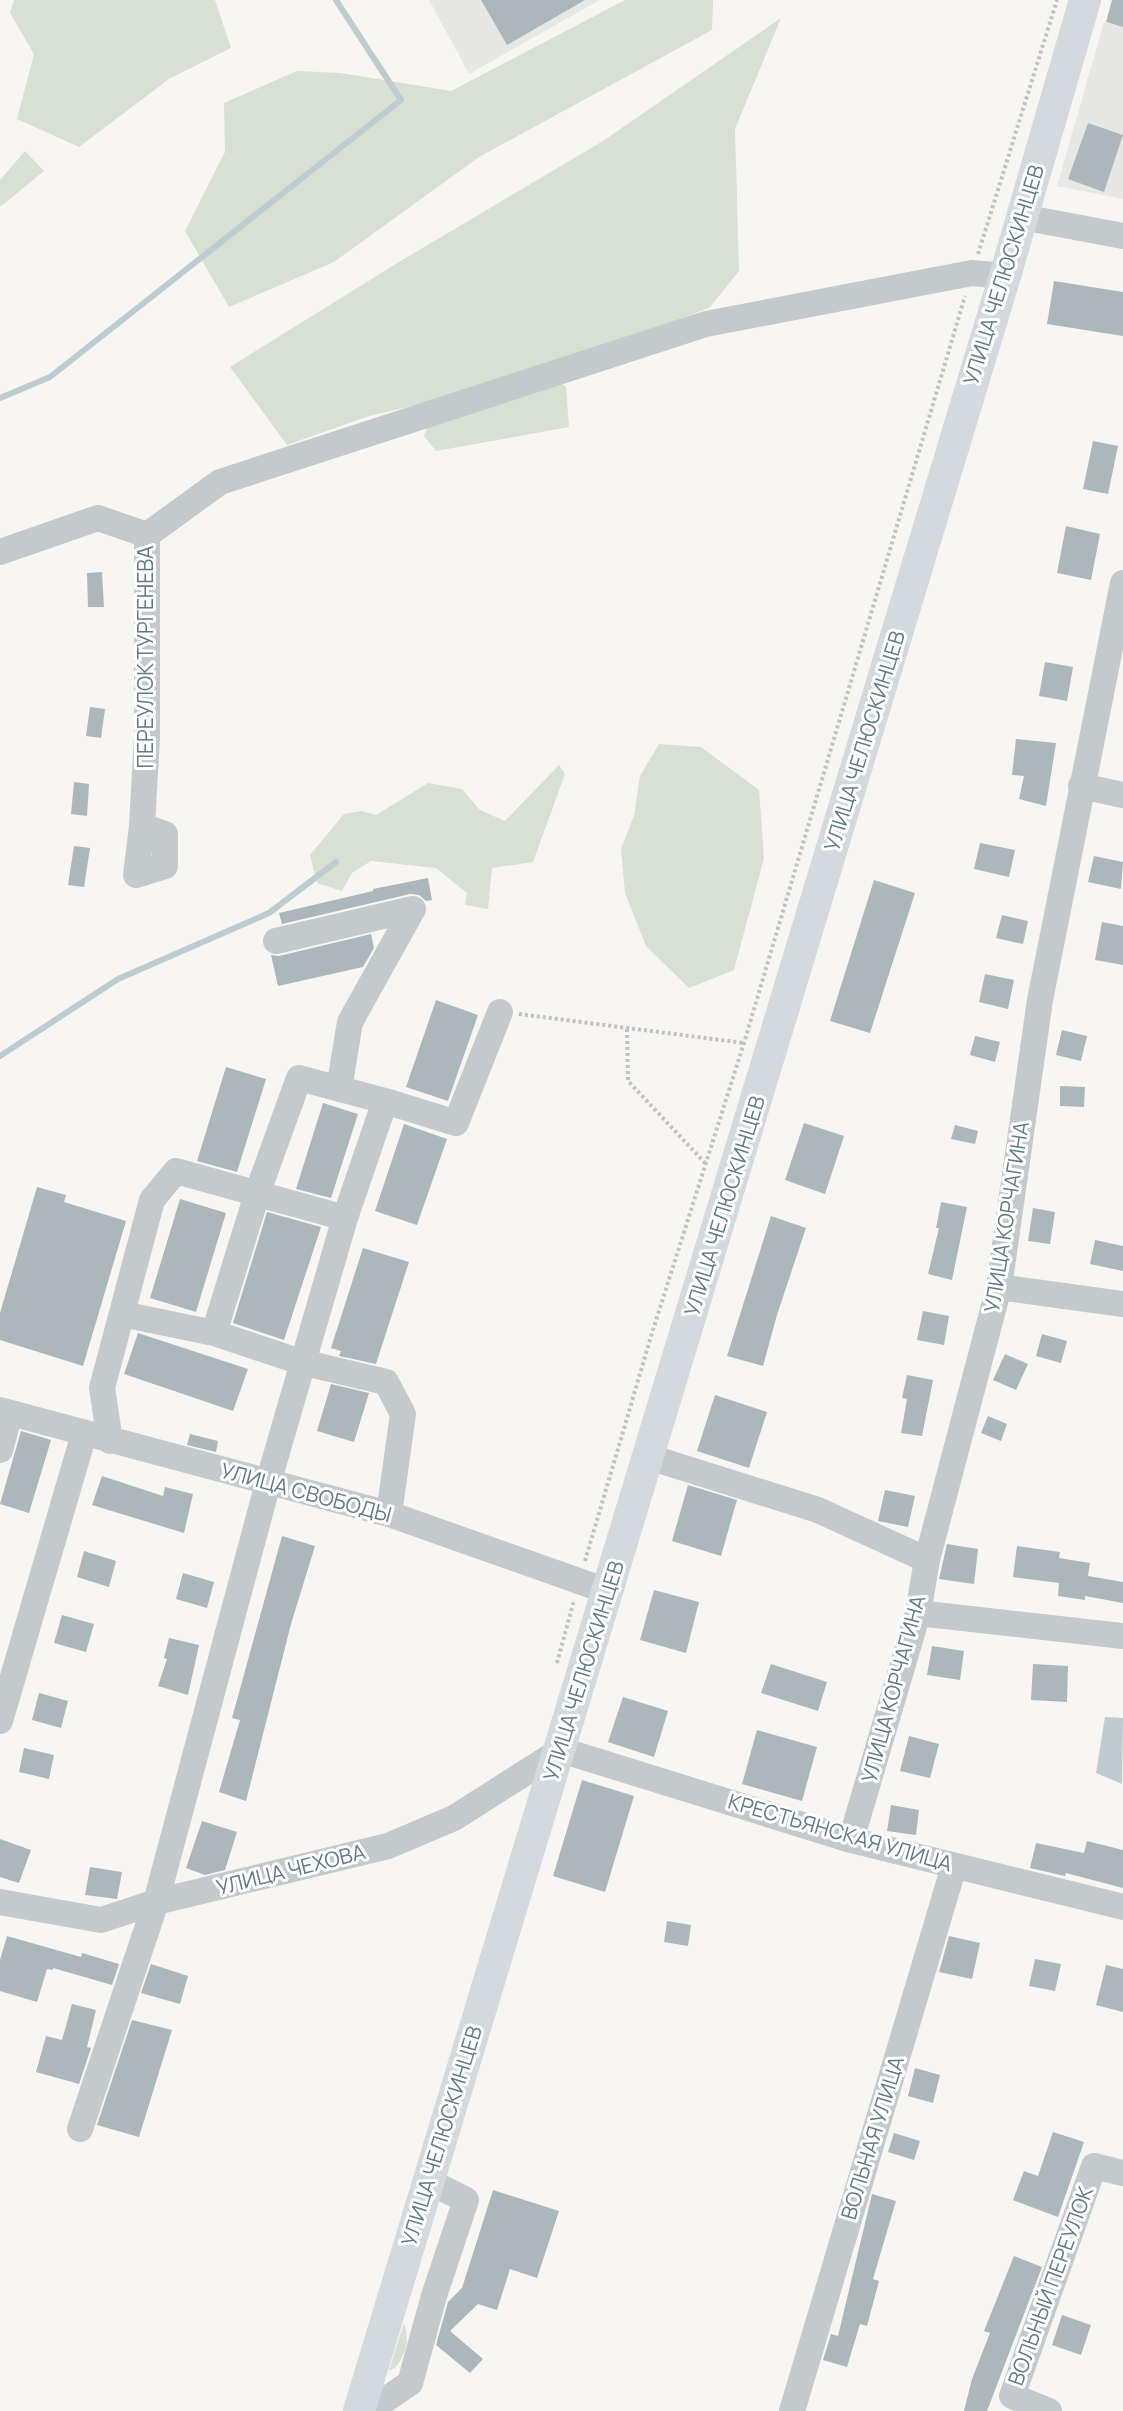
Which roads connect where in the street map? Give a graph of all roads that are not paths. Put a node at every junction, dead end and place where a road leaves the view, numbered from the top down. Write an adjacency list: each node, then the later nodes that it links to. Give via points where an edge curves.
1 (1085, 0): 2 (main road, УЛИЦА ЧЕЛЮСКИНЦЕВ)
2 (1022, 217): 3 (street); 4 (main road, УЛИЦА ЧЕЛЮСКИНЦЕВ)
3 (1123, 236)
4 (1005, 276): 5 (street, via 972,273 706,324 220,482); 26 (main road, УЛИЦА ЧЕЛЮСКИНЦЕВ)
5 (147, 535): 6 (street, ПЕРЕУЛОК ТУРГЕНЕВА, via 98,518); 10 (street, ПЕРЕУЛОК ТУРГЕНЕВА, via 147,737)
6 (0, 552)
7 (1123, 584): 8 (street, УЛИЦА КОРЧАГИНА)
8 (1081, 786): 9 (street); 17 (street, УЛИЦА КОРЧАГИНА, via 1040,1000)
9 (1123, 795)
10 (142, 826)
11 (276, 941): 13 (street, via 413,909 350,1022)
12 (500, 1012): 14 (street, via 456,1123)
13 (339, 1089): 14 (street); 15 (street, via 299,1078)
14 (385, 1101): 16 (street)
15 (257, 1194): 16 (street); 19 (street, via 176,1171 152,1200); 20 (street)
16 (345, 1218): 21 (street)
17 (999, 1287): 18 (street); 29 (street, УЛИЦА КОРЧАГИНА)
18 (1123, 1304)
19 (122, 1314): 20 (street); 24 (street, via 102,1388)
20 (214, 1333): 21 (street)
21 (301, 1362): 27 (street); 28 (street, via 386,1382 403,1414)
22 (5, 1412): 23 (street, УЛИЦА СВОБОДЫ); 25 (street)
23 (84, 1434): 24 (street, УЛИЦА СВОБОДЫ); 33 (street)
24 (110, 1441): 27 (street, УЛИЦА СВОБОДЫ)
25 (0, 1450)
26 (649, 1457): 29 (street, via 818,1510); 30 (main road, УЛИЦА ЧЕЛЮСКИНЦЕВ)
27 (268, 1483): 28 (street, УЛИЦА СВОБОДЫ); 38 (street)
28 (389, 1514): 30 (street, УЛИЦА СВОБОДЫ)
29 (927, 1560): 31 (street, УЛИЦА КОРЧАГИНА)
30 (593, 1586): 34 (main road, УЛИЦА ЧЕЛЮСКИНЦЕВ)
31 (918, 1613): 32 (street); 35 (street, УЛИЦА КОРЧАГИНА)
32 (1123, 1636)
33 (0, 1721)
34 (561, 1750): 35 (street, КРЕСТЬЯНСКАЯ УЛИЦА); 38 (street, УЛИЦА ЧЕХОВА, via 454,1818 388,1846); 42 (main road, УЛИЦА ЧЕЛЮСКИНЦЕВ)
35 (851, 1840): 36 (street, КРЕСТЬЯНСКАЯ УЛИЦА)
36 (954, 1866): 39 (street, КРЕСТЬЯНСКАЯ УЛИЦА); 48 (street, ВОЛЬНАЯ УЛИЦА)
37 (0, 1902): 38 (street, УЛИЦА ЧЕХОВА, via 101,1920)
38 (156, 1902): 40 (street)
39 (1123, 1907)
40 (80, 2129)
41 (1123, 2173): 45 (street, ВОЛЬНЫЙ ПЕРЕУЛОК, via 1094,2166)
42 (428, 2181): 43 (main road, УЛИЦА ЧЕЛЮСКИНЦЕВ); 44 (street, via 466,2200)
43 (397, 2285): 44 (street); 46 (main road, УЛИЦА ЧЕЛЮСКИНЦЕВ)
44 (434, 2296): 47 (street, via 410,2384)
45 (1009, 2403): 49 (street, ВОЛЬНЫЙ ПЕРЕУЛОК)
46 (359, 2411)
47 (369, 2411)
48 (792, 2411)
49 (1049, 2411)

